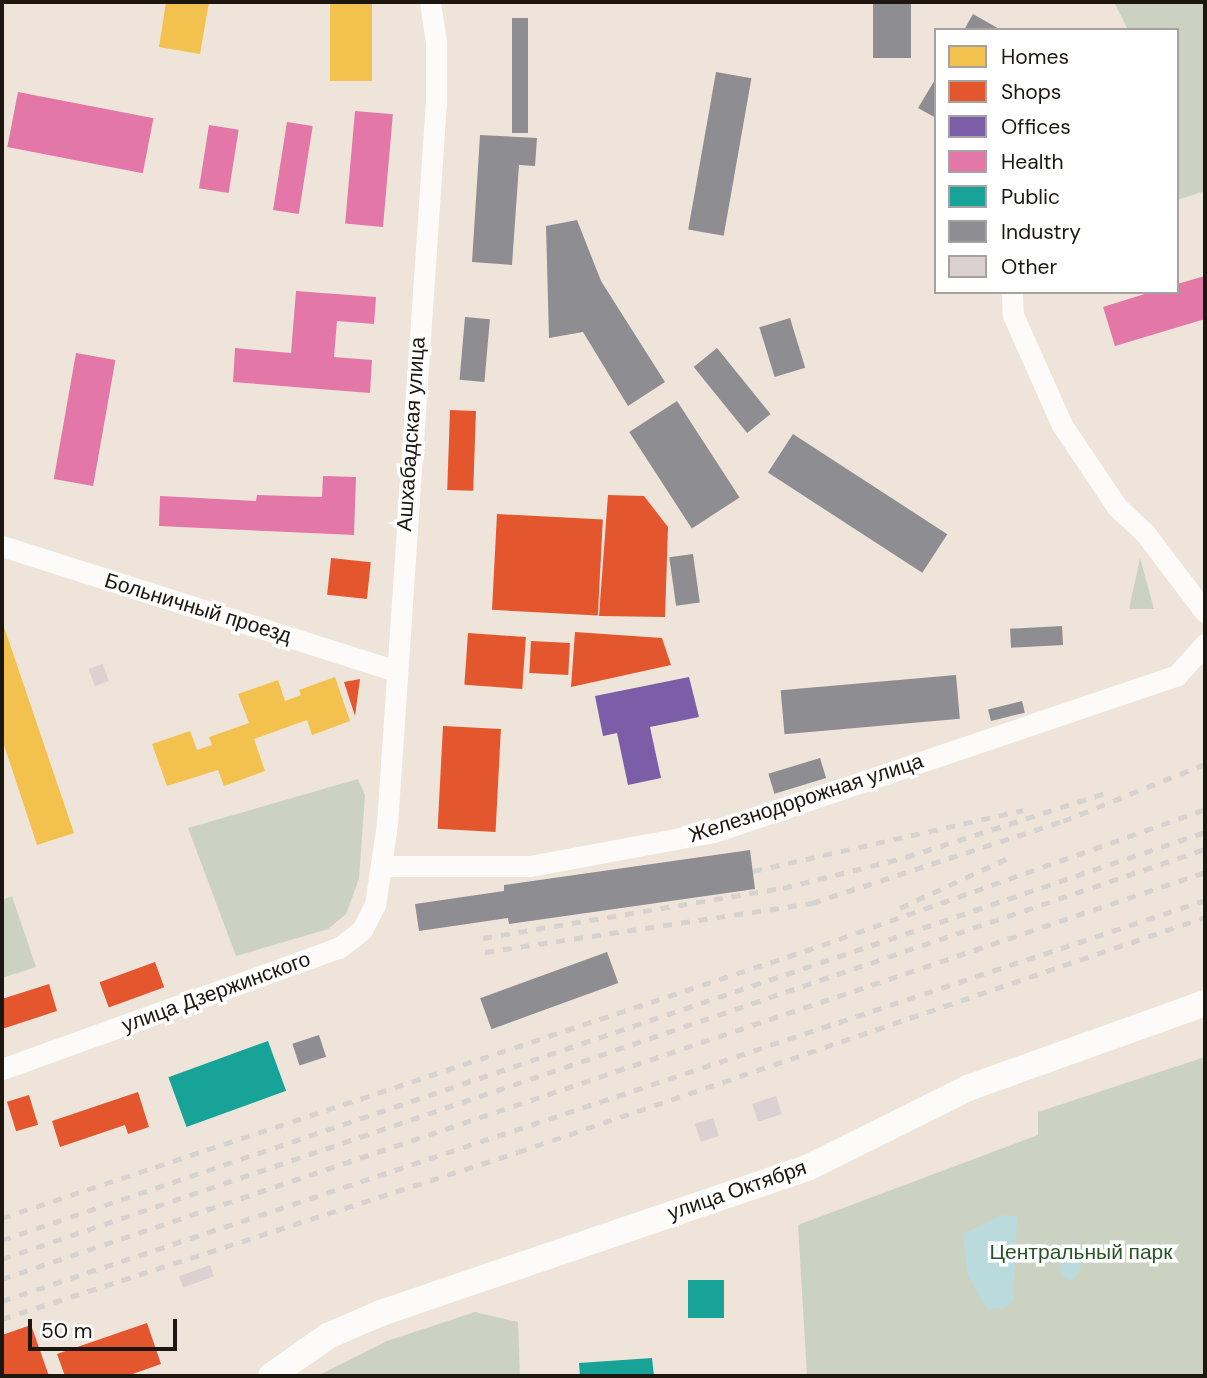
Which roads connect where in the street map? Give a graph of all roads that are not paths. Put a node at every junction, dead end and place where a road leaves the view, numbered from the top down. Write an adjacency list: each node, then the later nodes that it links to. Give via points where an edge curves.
1 (430, 2): 6 (street, Ашхабадская улица, via 436,42 436,102)
2 (1012, 294): 4 (street, via 1013,316 1062,425 1117,507 1146,533)
3 (2, 546): 6 (street, Больничный проезд)
4 (1205, 612)
5 (1205, 644): 7 (street, Железнодорожная улица, via 1177,675 715,832 530,866)
6 (394, 670): 7 (street, Ашхабадская улица)
7 (382, 866): 9 (street, улица Дзержинского, via 369,920 339,948)
8 (1205, 1003): 10 (street, улица Октября, via 968,1088 808,1167 381,1313 328,1336)
9 (2, 1069)
10 (271, 1376)

